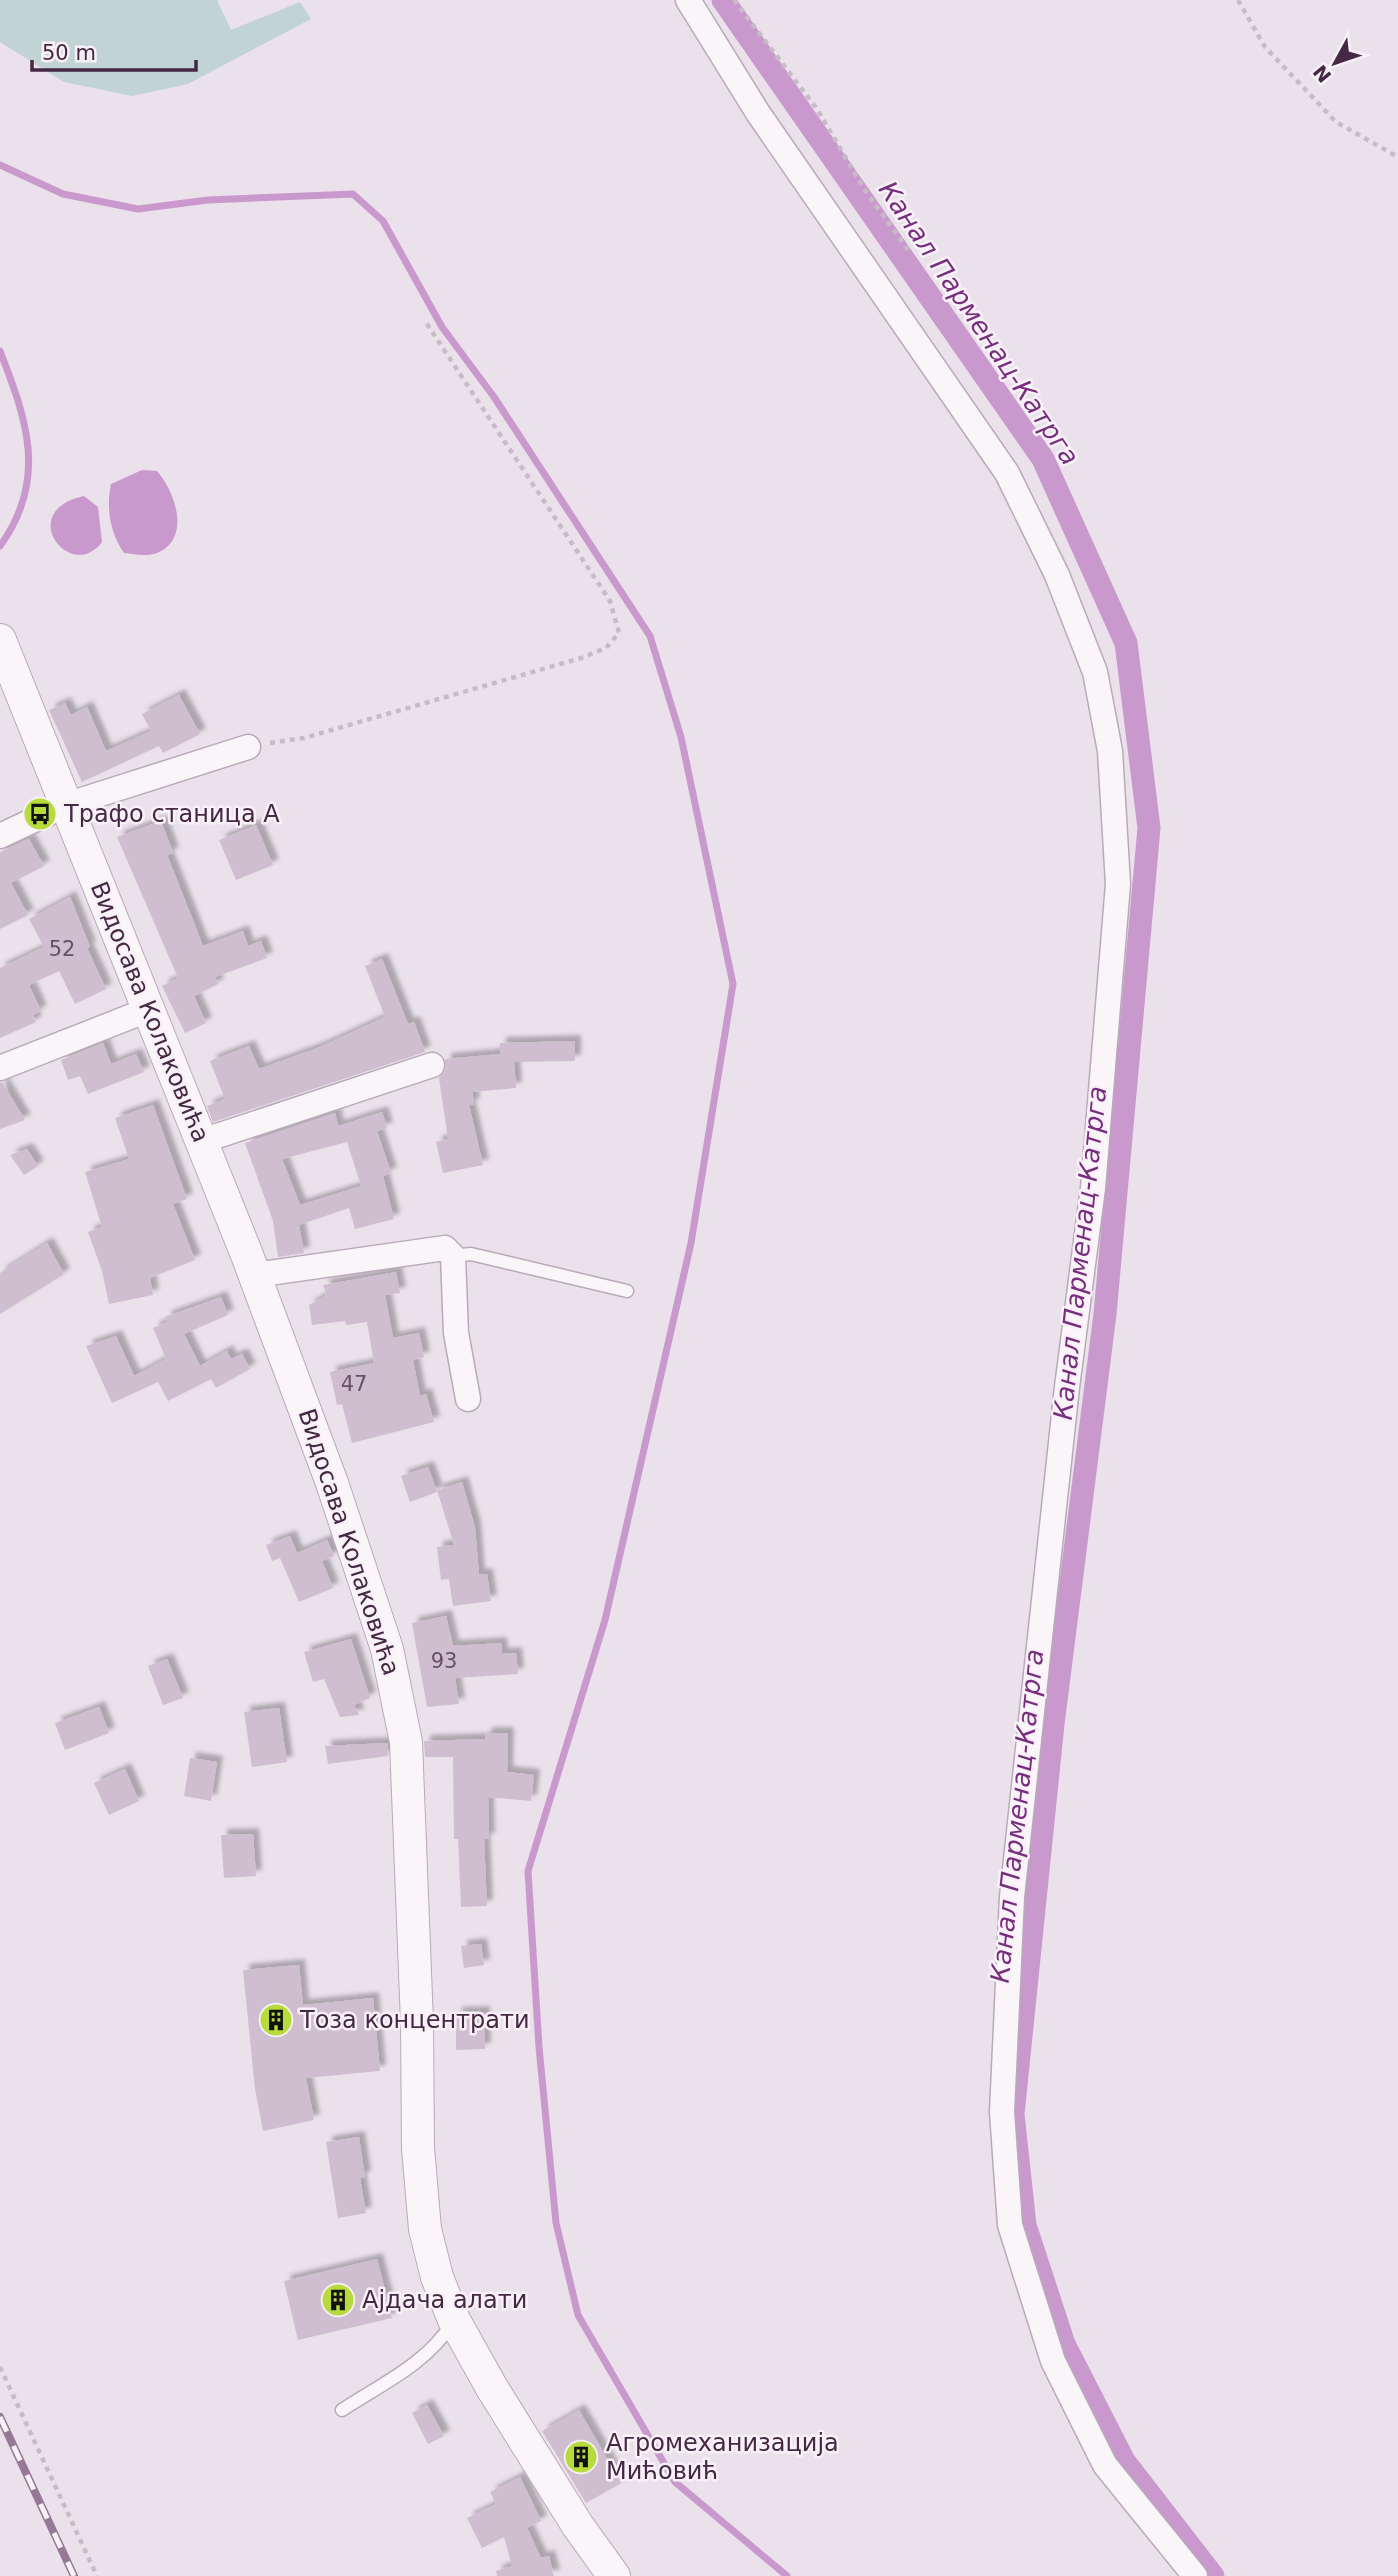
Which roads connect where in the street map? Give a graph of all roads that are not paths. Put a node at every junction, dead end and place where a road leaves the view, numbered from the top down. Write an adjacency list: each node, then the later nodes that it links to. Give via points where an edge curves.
1 (688, 0): 17 (street, via 758,113 1007,474 1057,575 1095,672 1110,751 1118,884 1093,1188 1012,1897 1002,2112 1010,2225 1053,2361 1105,2465)
2 (0, 640): 4 (street, Видосава Колаковића)
3 (248, 747): 4 (street)
4 (66, 805): 5 (street); 6 (street, Видосава Колаковића)
5 (0, 836)
6 (150, 1009): 8 (street); 9 (street, Видосава Колаковића)
7 (432, 1065): 9 (street)
8 (0, 1068)
9 (202, 1141): 11 (street, Видосава Колаковића)
10 (453, 1256): 11 (street, via 438,1247); 12 (lane, via 471,1254); 13 (street, via 456,1333)
11 (255, 1275): 14 (street, Видосава Колаковића, via 354,1545 398,1695 406,1742 410,1825 422,2203 437,2277)
12 (627, 1291)
13 (468, 1399)
14 (454, 2320): 15 (lane, via 441,2342); 16 (street, Видосава Колаковића, via 558,2494)
15 (342, 2410)
16 (614, 2576)
17 (1195, 2576)

